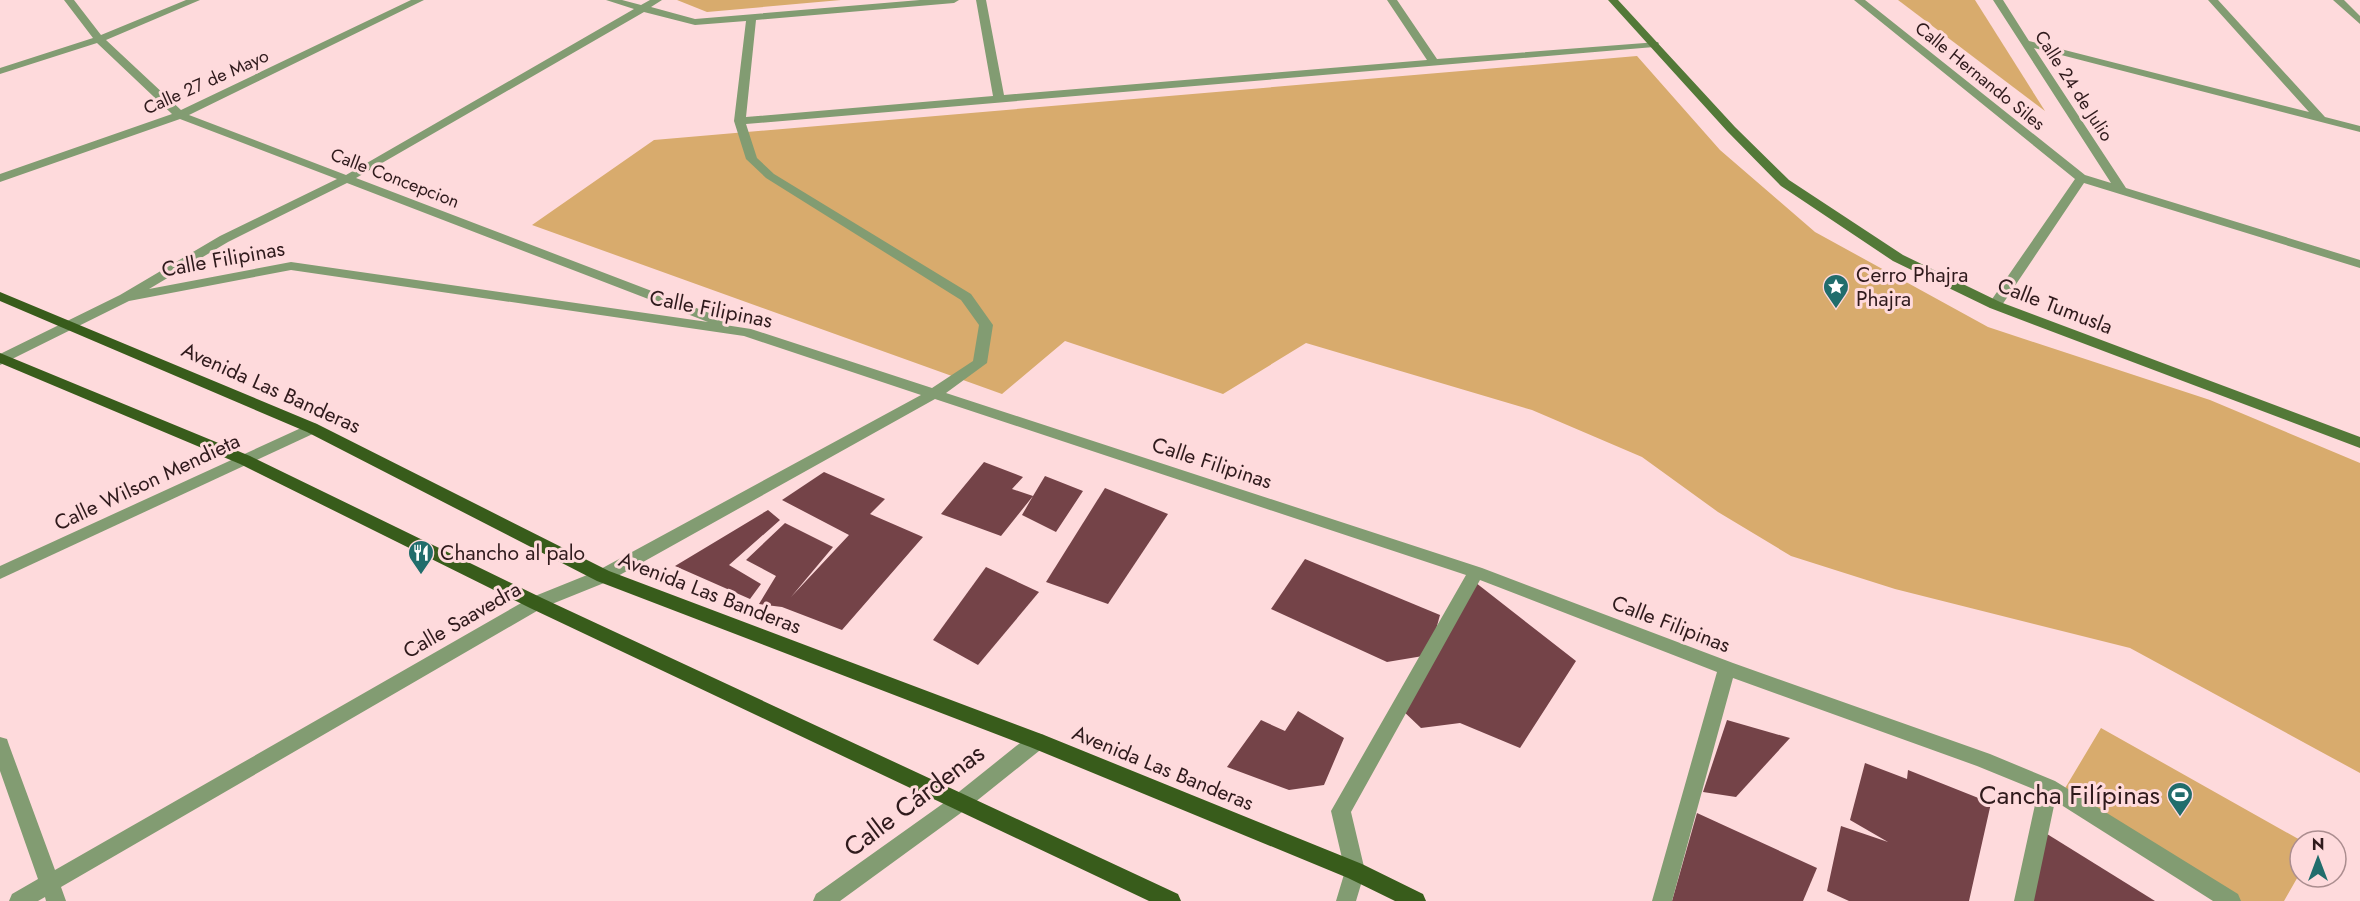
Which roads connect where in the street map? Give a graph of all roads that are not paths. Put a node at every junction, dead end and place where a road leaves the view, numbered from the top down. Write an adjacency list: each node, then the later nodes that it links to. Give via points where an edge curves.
1 (69, 0): 17 (street, Calle Concepcion)
2 (195, 0): 17 (street)
3 (419, 0): 23 (street, Calle 27 de Mayo)
4 (611, 0): 14 (street)
5 (657, 0): 14 (street)
6 (954, 0): 15 (street)
7 (981, 0): 22 (street)
8 (1392, 0): 20 (street)
9 (1613, 0): 19 (street, Calle Tumusla)
10 (1859, 0): 28 (street, Calle Hernando Siles)
11 (1998, 0): 18 (street, Calle 24 de Julio)
12 (2213, 0): 24 (street)
13 (2338, 0): 16 (street)
14 (641, 9): 15 (street, via 695,22); 29 (street)
15 (752, 18): 25 (street)
16 (2360, 21)
17 (99, 39): 21 (street); 23 (street, Calle Concepcion)
18 (2027, 43): 24 (street); 30 (street, Calle 24 de Julio)
19 (1654, 44): 20 (street); 34 (street, Calle Tumusla, via 1785,183 1898,258)
20 (1435, 64): 22 (street)
21 (0, 71)
22 (999, 97): 25 (street)
23 (180, 115): 27 (street, Calle 27 de Mayo); 29 (street, Calle Concepcion)
24 (2321, 119): 26 (street)
25 (740, 121): 38 (street, Calle Saavedra, via 752,159 770,176 966,297 986,326 980,363)
26 (2360, 129)
27 (0, 178)
28 (2081, 178): 30 (street); 34 (street)
29 (346, 179): 33 (street, via 224,239); 36 (street, Calle Concepcion)
30 (2121, 190): 31 (street)
31 (2360, 264)
32 (0, 296): 35 (main road, Avenida Las Banderas)
33 (125, 298): 35 (street); 36 (street, Calle Filipinas, via 291,266)
34 (1995, 305): 40 (street, Calle Tumusla)
35 (71, 326): 37 (street); 39 (main road, Avenida Las Banderas)
36 (746, 332): 38 (street, Calle Filipinas)
37 (1, 359): 41 (main road)
38 (935, 393): 42 (street, Calle Filipinas); 44 (street, Calle Saavedra)
39 (312, 428): 41 (street, Calle Wilson Mendieta); 44 (main road, Avenida Las Banderas)
40 (2360, 443)
41 (245, 460): 43 (street, Calle Wilson Mendieta); 45 (main road)
42 (1476, 572): 46 (street, Calle Filipinas); 51 (street, via 1341,811)
43 (0, 573)
44 (603, 576): 45 (street, Calle Saavedra); 47 (main road, Avenida Las Banderas)
45 (536, 603): 50 (main road); 52 (street, Calle Saavedra)
46 (1727, 668): 49 (street, Calle Filipinas); 58 (street)
47 (1037, 741): 50 (street, Calle Cárdenas); 51 (main road, Avenida Las Banderas)
48 (0, 745): 52 (street)
49 (2048, 787): 59 (street); 60 (street, Calle Filipinas)
50 (962, 801): 54 (street, Calle Cárdenas); 55 (main road)
51 (1355, 871): 56 (street); 57 (main road, Avenida Las Banderas)
52 (53, 892): 53 (street, Calle Saavedra)
53 (19, 901)
54 (823, 901)
55 (1171, 901)
56 (1346, 901)
57 (1416, 901)
58 (1662, 901)
59 (2024, 901)
60 (2231, 901)

